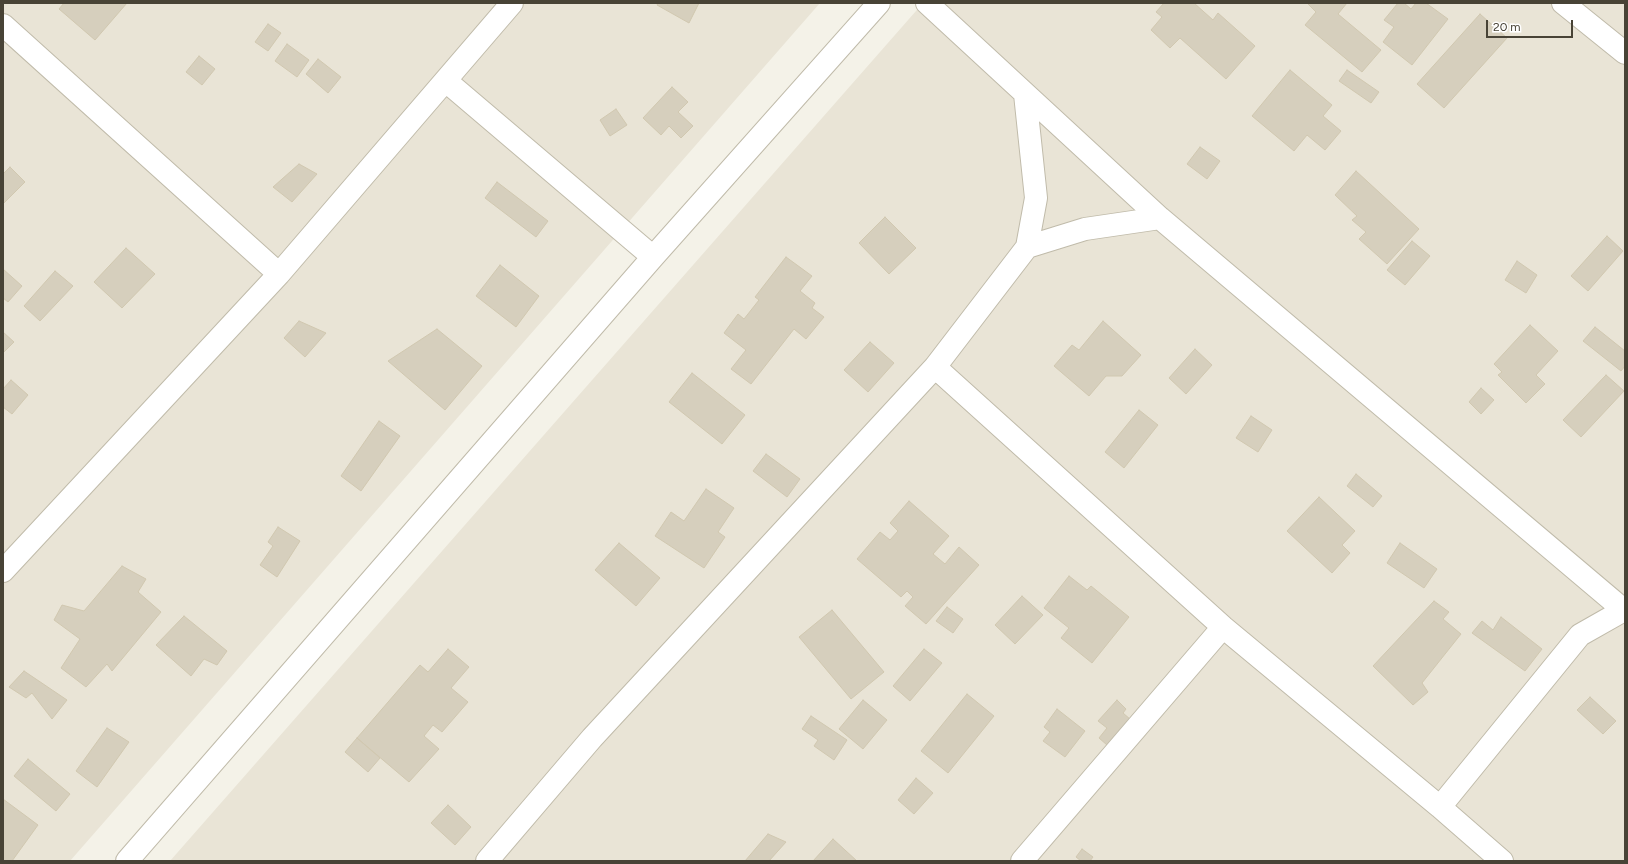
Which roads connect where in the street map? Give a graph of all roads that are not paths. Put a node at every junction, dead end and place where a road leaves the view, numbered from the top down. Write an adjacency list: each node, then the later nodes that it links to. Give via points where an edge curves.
1 (512, 3): 7 (street)
2 (879, 3): 11 (street)
3 (927, 3): 8 (street)
4 (1563, 3): 6 (street)
5 (3, 25): 12 (street)
6 (1625, 53)
7 (446, 81): 11 (street); 12 (street)
8 (1025, 94): 9 (street); 10 (street, via 1036,198)
9 (1160, 218): 10 (street, via 1084,229); 15 (street)
10 (1027, 247): 13 (street)
11 (653, 257): 19 (street)
12 (280, 274): 14 (street)
13 (935, 367): 16 (street); 20 (street, via 592,738)
14 (3, 571)
15 (1624, 610): 17 (street, via 1580,635)
16 (1223, 627): 17 (street); 21 (street)
17 (1440, 807): 18 (street)
18 (1497, 859)
19 (127, 861)
20 (487, 861)
21 (1022, 861)

